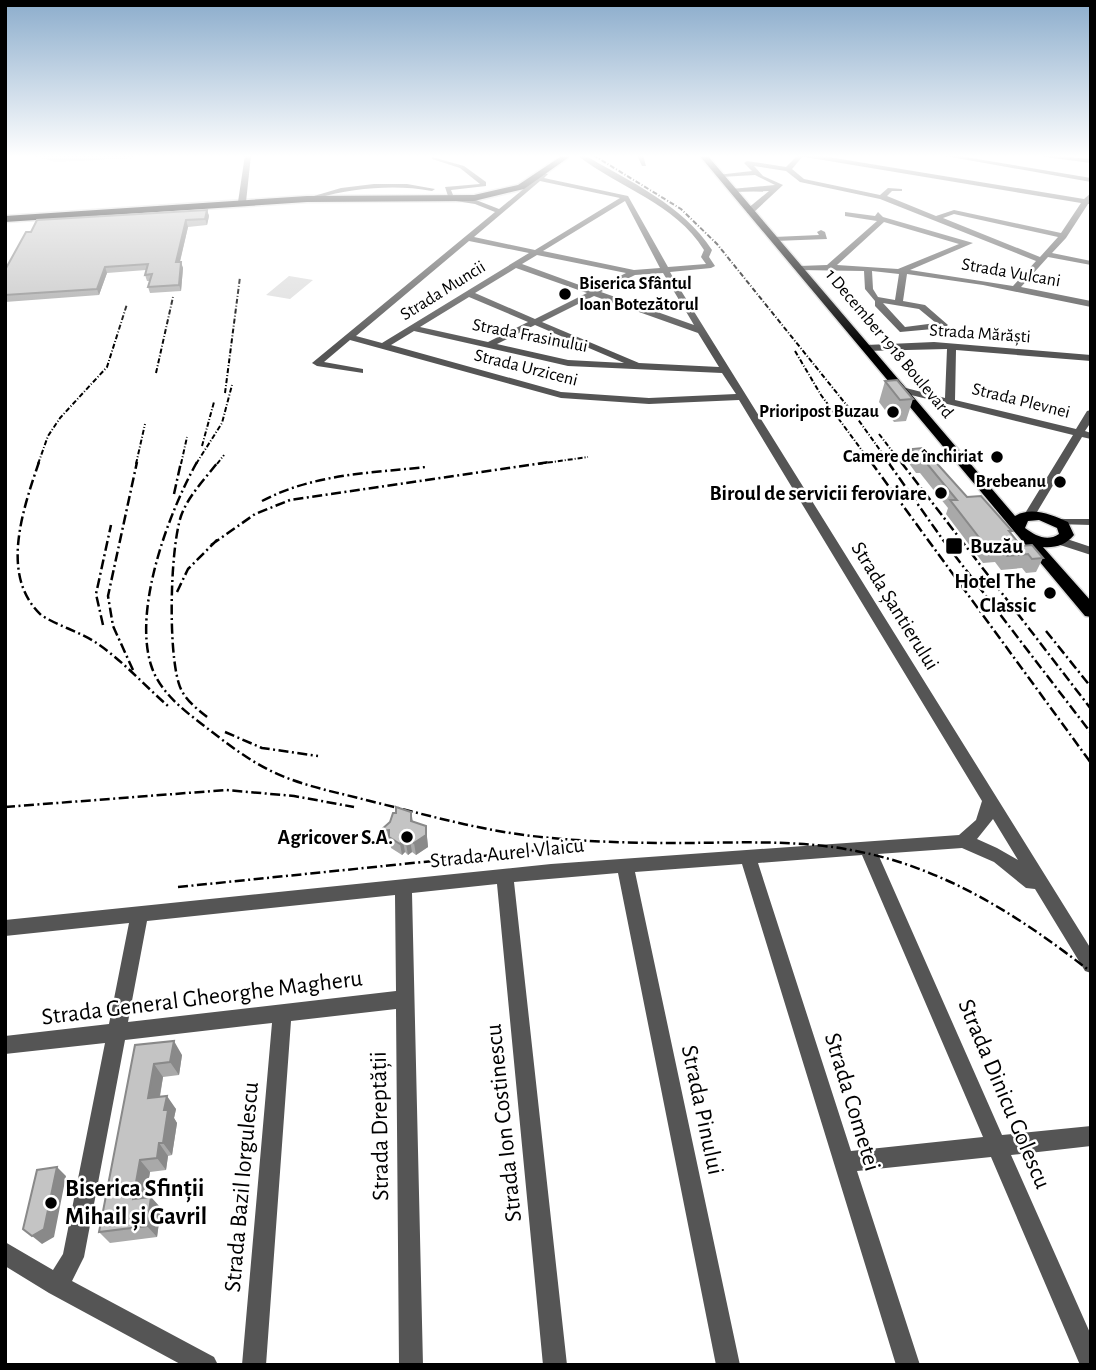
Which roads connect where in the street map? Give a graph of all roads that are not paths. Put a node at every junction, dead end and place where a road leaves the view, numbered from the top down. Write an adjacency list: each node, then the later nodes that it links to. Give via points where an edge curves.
1 (487, 219): 13 (street)
2 (590, 219): 16 (street, Strada Muncii)
3 (638, 219): 22 (street, Strada Șantierului)
4 (680, 219): 22 (street, via 700,237 711,267)
5 (757, 219): 14 (main road, 1 December 1918 Boulevard)
6 (882, 219): 15 (street); 20 (street)
7 (939, 219): 12 (street)
8 (996, 219): 11 (street)
9 (1075, 219): 11 (street)
10 (821, 232): 14 (street, via 824,237)
11 (1063, 236): 17 (street)
12 (984, 237): 15 (street); 17 (street)
13 (468, 238): 16 (street); 36 (street)
14 (774, 239): 21 (main road, 1 December 1918 Boulevard)
15 (967, 244): 25 (street)
16 (536, 252): 19 (street, Strada Muncii); 24 (street)
17 (1044, 257): 18 (street); 27 (street)
18 (1091, 263)
19 (516, 265): 28 (street, Strada Muncii); 29 (street)
20 (830, 267): 21 (street, Strada Vulcani); 23 (street, Strada Vulcani)
21 (799, 268): 40 (main road, 1 December 1918 Boulevard)
22 (664, 269): 24 (street); 26 (street, Strada Șantierului)
23 (868, 270): 25 (street, Strada Vulcani); 30 (street, via 870,293)
24 (633, 273): 26 (street); 29 (street)
25 (899, 273): 27 (street, Strada Vulcani); 31 (street)
26 (671, 281): 35 (street, Strada Șantierului)
27 (1016, 288): 32 (street, Strada Vulcani)
28 (469, 293): 33 (street); 34 (street, Strada Muncii)
29 (593, 293): 33 (street); 35 (street)
30 (879, 300): 31 (street); 31 (street, via 877,304 903,330 944,326 927,309)
31 (899, 301)
32 (1091, 303)
33 (536, 322): 37 (street); 42 (street)
34 (413, 328): 37 (street, Strada Frasinului); 38 (street, Strada Muncii)
35 (704, 332): 43 (street, Strada Șantierului)
36 (350, 337): 38 (street, Strada Urziceni); 44 (street, via 318,364)
37 (489, 345): 42 (street, Strada Frasinului, via 557,362)
38 (383, 346): 46 (street, Strada Urziceni, via 572,397 668,401)
39 (953, 346): 40 (street, Strada Mărăști); 41 (street, Strada Mărăști); 47 (street)
40 (866, 348): 45 (main road, 1 December 1918 Boulevard)
41 (1091, 358)
42 (644, 367): 43 (street, Strada Frasinului)
43 (726, 370): 46 (street, Strada Șantierului)
44 (360, 371)
45 (902, 390): 47 (street, Strada Plevnei); 50 (main road, 1 December 1918 Boulevard, via 995,501)
46 (742, 397): 56 (street, Strada Șantierului)
47 (950, 401): 49 (street, Strada Plevnei)
48 (1091, 413): 49 (street)
49 (1085, 435): 50 (street)
50 (1025, 523): 52 (main road, via 1048,517); 52 (main road, via 1041,542); 54 (main road, 1 December 1918 Boulevard)
51 (1088, 523): 52 (street)
52 (1061, 534): 53 (street); 54 (main road)
53 (1091, 551)
54 (1052, 566): 55 (main road, 1 December 1918 Boulevard)
55 (1091, 612)
56 (990, 801): 57 (street, via 981,828); 63 (street, Strada Șantierului)
57 (962, 841): 58 (street, Strada Aurel Vlaicu); 63 (street, via 1006,859)
58 (867, 847): 59 (street, Strada Aurel Vlaicu); 72 (street, Strada Dinicu Golescu)
59 (747, 855): 60 (street, Strada Aurel Vlaicu); 73 (street, Strada Cometei)
60 (625, 865): 61 (street, Strada Aurel Vlaicu); 81 (street, Strada Pinului)
61 (505, 876): 62 (street, Strada Aurel Vlaicu); 80 (street, Strada Ion Costinescu)
62 (403, 886): 64 (street, Strada Aurel Vlaicu); 67 (street, Strada Dreptății)
63 (1051, 902): 66 (street, Strada Șantierului)
64 (140, 913): 65 (street, Strada Aurel Vlaicu); 69 (street)
65 (5, 928)
66 (1091, 965)
67 (404, 999): 68 (street, Strada General Gheorghe Magheru); 79 (street, Strada Dreptății)
68 (282, 1013): 69 (street, Strada General Gheorghe Magheru); 78 (street, Strada Bazil Iorgulescu)
69 (117, 1032): 70 (street, Strada General Gheorghe Magheru); 75 (street, via 73,1257)
70 (5, 1045)
71 (1091, 1136): 72 (street)
72 (998, 1146): 73 (street); 76 (street, Strada Dinicu Golescu)
73 (844, 1162): 82 (street, Strada Cometei)
74 (5, 1253): 75 (street)
75 (57, 1285): 77 (street)
76 (1091, 1363)
77 (206, 1365)
78 (254, 1365)
79 (411, 1365)
80 (555, 1365)
81 (728, 1365)
82 (908, 1365)

